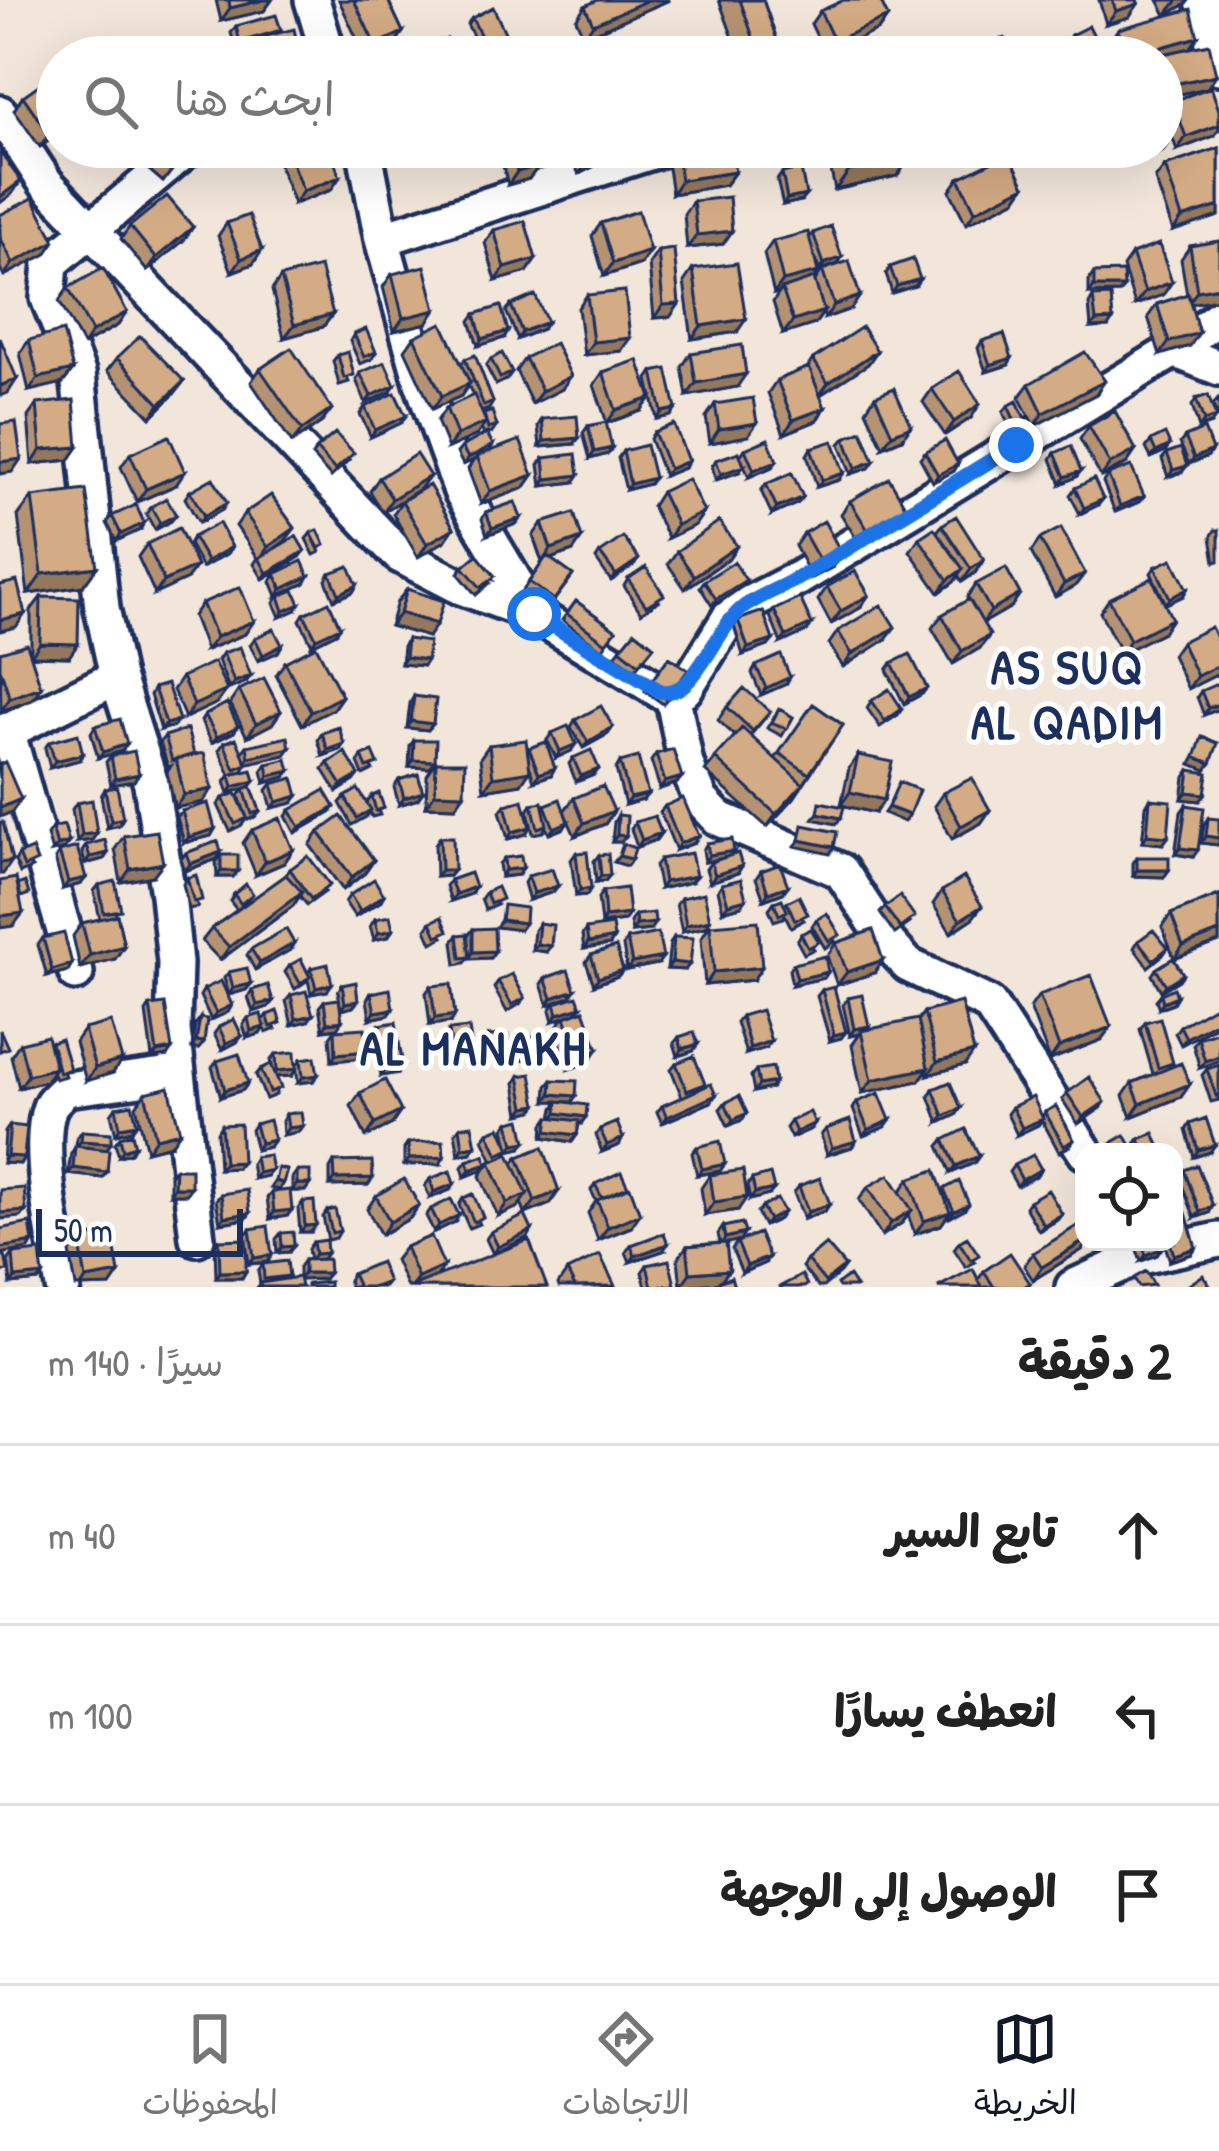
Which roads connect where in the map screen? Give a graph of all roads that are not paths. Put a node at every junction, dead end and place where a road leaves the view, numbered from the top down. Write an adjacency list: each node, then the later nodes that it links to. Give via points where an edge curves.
1 (312, 0): 3 (street)
2 (1203, 0): 4 (street)
3 (323, 36)
4 (1219, 68)
5 (0, 113): 7 (street)
6 (36, 168): 11 (street)
7 (36, 168)
8 (163, 168): 11 (street)
9 (368, 168): 12 (street)
10 (602, 168): 12 (street)
11 (89, 228): 16 (street, via 398,555); 17 (street, via 51,263 49,298 78,373)
12 (382, 239): 16 (street, via 461,491)
13 (1219, 316): 14 (street)
14 (1174, 350): 15 (street); 18 (street, via 750,603 729,618 685,689)
15 (1219, 368)
16 (534, 614): 18 (street)
17 (117, 677): 19 (street); 21 (street, via 151,784 175,963)
18 (672, 694): 22 (street, via 701,800 718,818 841,871 908,965 988,1004)
19 (3, 732): 20 (street)
20 (76, 973)
21 (178, 1074): 23 (street); 27 (street, via 66,1089 53,1101 46,1121 49,1205)
22 (1079, 1143)
23 (197, 1238)
24 (1219, 1240): 25 (street)
25 (1183, 1244)
26 (1131, 1251): 28 (street)
27 (63, 1287)
28 (1073, 1287)

